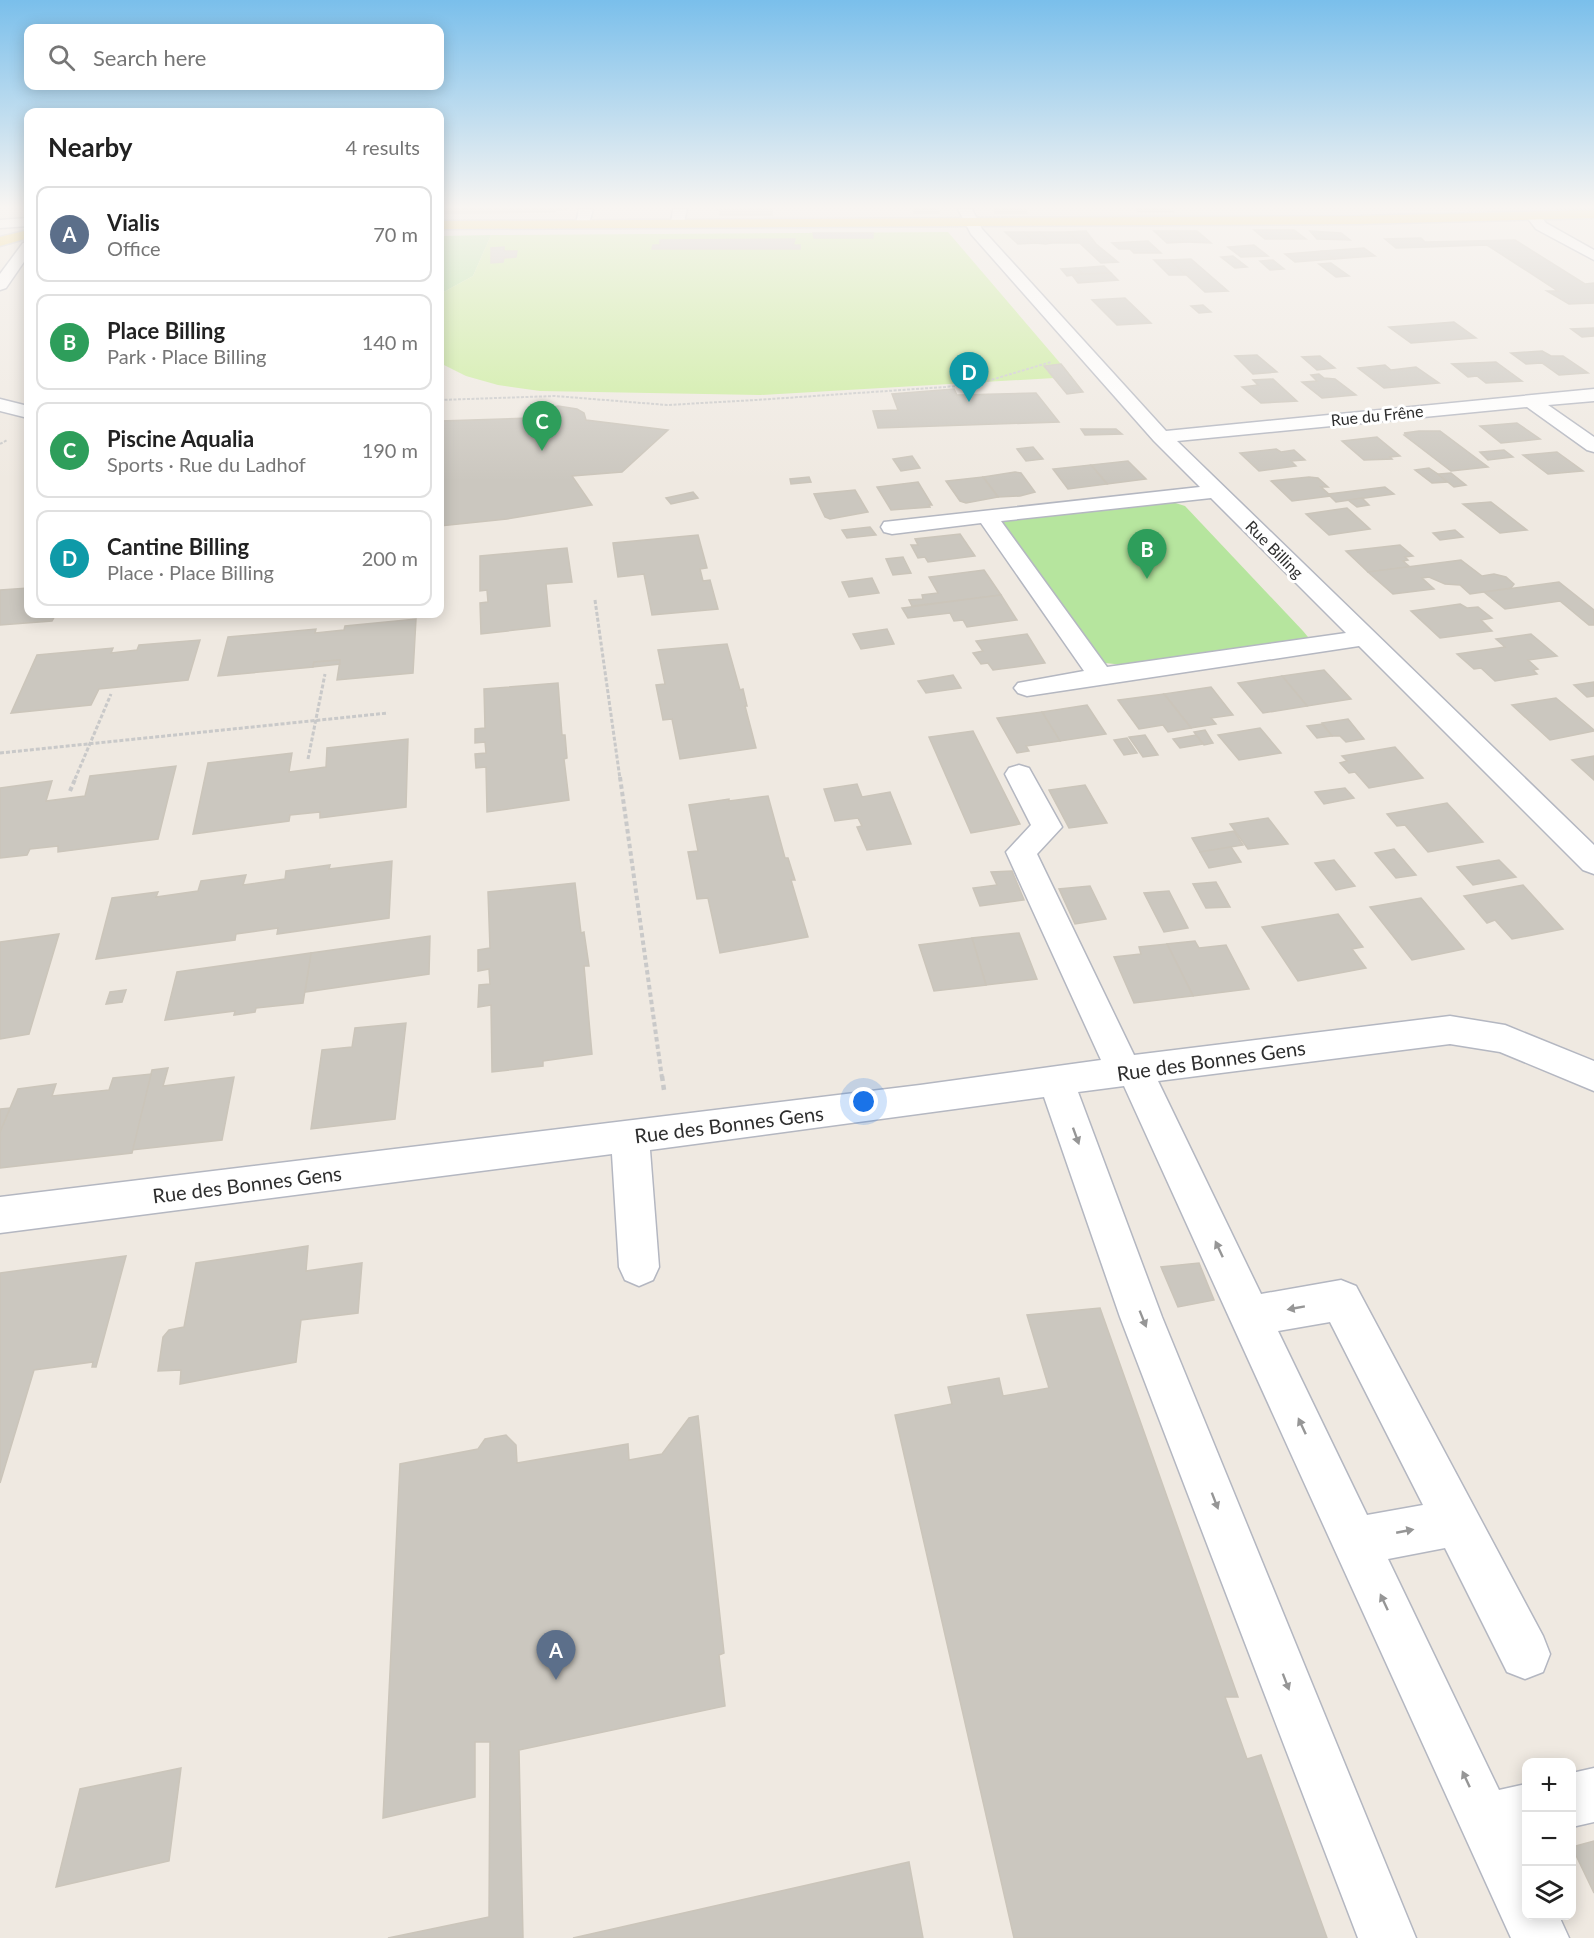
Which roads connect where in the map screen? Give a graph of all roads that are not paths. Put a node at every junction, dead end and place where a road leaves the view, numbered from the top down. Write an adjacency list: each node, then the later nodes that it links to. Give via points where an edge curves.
1 (1037, 299): 6 (street, Rue Billing)
2 (1594, 395): 3 (street, Rue du Frêne)
3 (1529, 400): 6 (street, Rue du Frêne); 7 (street)
4 (0, 405): 5 (street)
5 (24, 411)
6 (1161, 437): 8 (street, Rue Billing)
7 (1594, 446)
8 (1218, 491): 9 (street); 11 (street, Rue Billing)
9 (987, 516): 10 (street); 12 (street)
10 (892, 527)
11 (1363, 638): 12 (street); 15 (street, Rue Billing)
12 (1100, 676): 13 (street)
13 (1027, 688)
14 (1019, 774): 16 (street, via 1047,827 1021,852)
15 (1594, 863)
16 (1130, 1070): 17 (street, Rue des Bonnes Gens, via 1450,1030 1505,1039); 18 (street, Rue des Bonnes Gens); 22 (street, one-way to 16)
17 (1594, 1076)
18 (1056, 1081): 19 (street, Rue des Bonnes Gens); 31 (street, one-way to 31, via 1141,1317)
19 (630, 1136): 20 (street, Rue des Bonnes Gens); 21 (street)
20 (0, 1215)
21 (639, 1267)
22 (1251, 1316): 23 (street, one-way to 22, via 1341,1300); 24 (street, one-way to 22)
23 (1456, 1522): 24 (street, one-way to 23); 25 (street)
24 (1355, 1540): 28 (street, one-way to 24)
25 (1525, 1654)
26 (1594, 1795): 27 (street)
27 (1576, 1799)
28 (1506, 1816): 29 (street)
29 (1522, 1886)
30 (1532, 1920): 32 (street)
31 (1387, 1938)
32 (1540, 1938)

